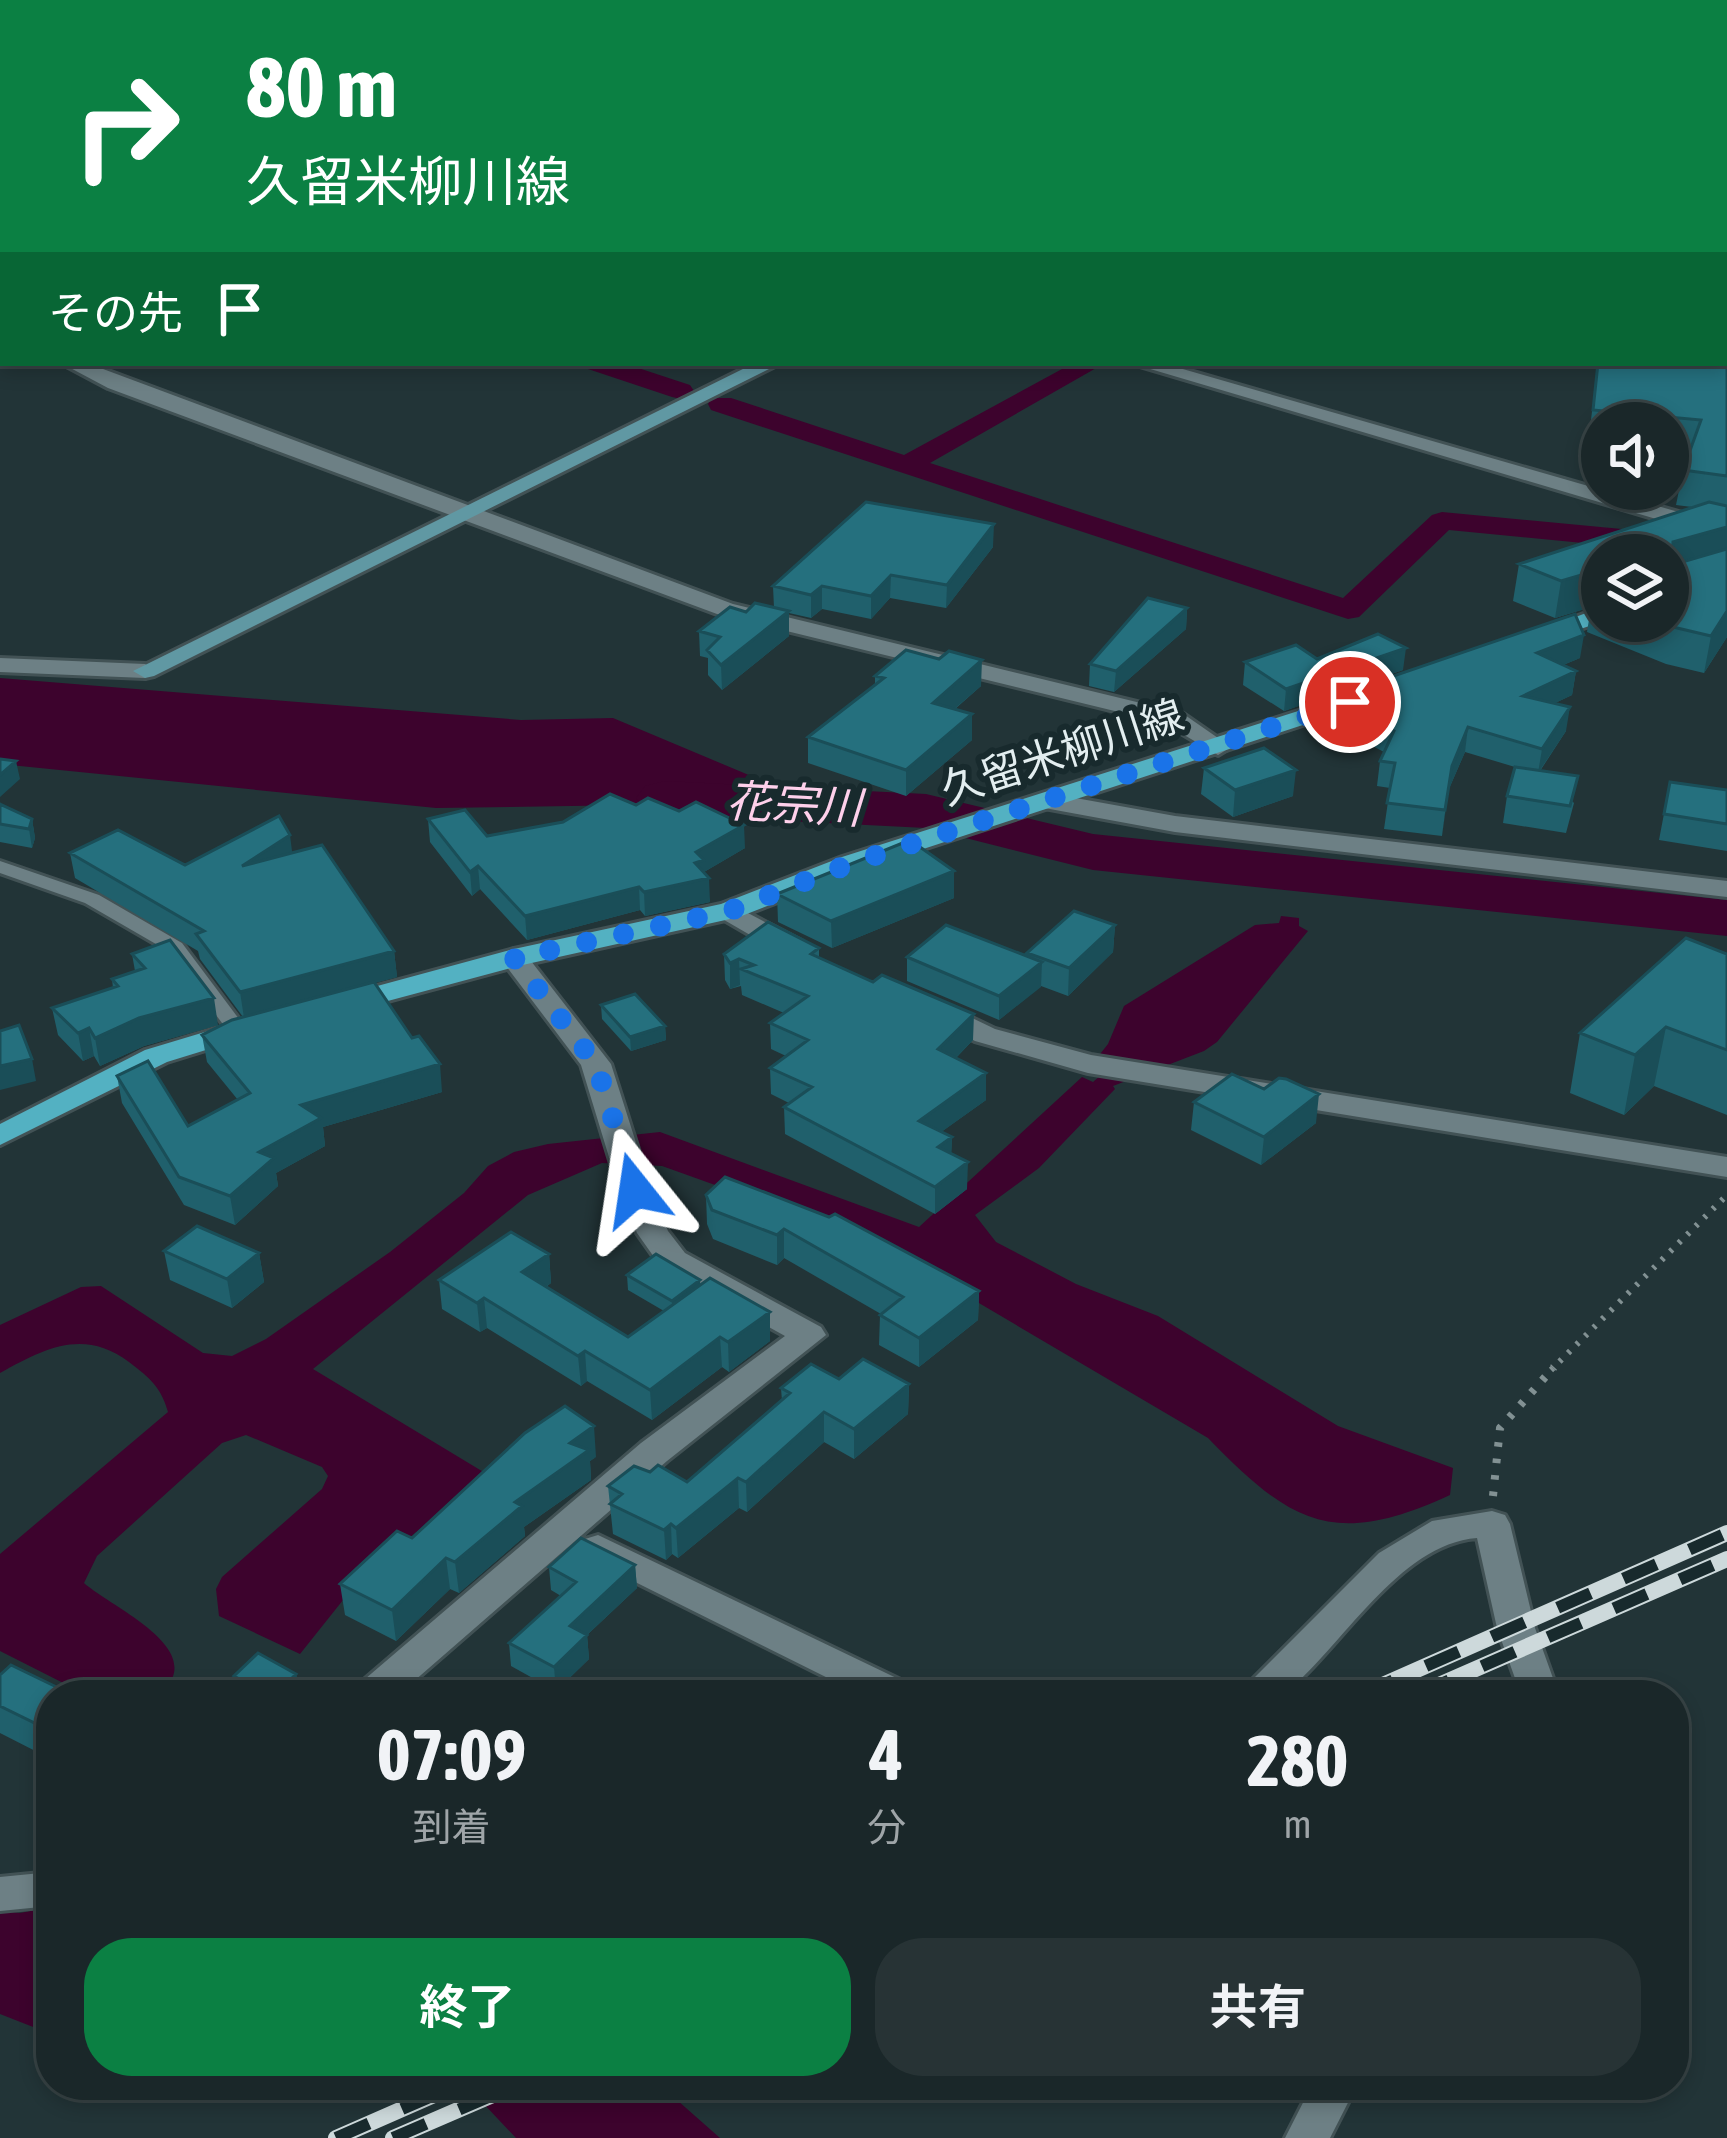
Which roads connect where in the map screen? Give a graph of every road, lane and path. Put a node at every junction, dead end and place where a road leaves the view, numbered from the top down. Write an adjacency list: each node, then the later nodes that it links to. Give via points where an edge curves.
1 (79, 366): 4 (street)
2 (765, 366): 4 (street)
3 (1150, 366): 5 (street)
4 (464, 513): 8 (street, via 145,671); 10 (street, via 724,609 1173,718)
5 (1727, 533)
6 (1581, 621): 7 (main road)
7 (1525, 640)
8 (0, 665)
9 (1394, 687): 10 (main road, 久留米柳川線)
10 (1218, 747): 11 (main road, 久留米柳川線)
11 (1048, 801): 13 (street, via 1197,827); 14 (main road, 久留米柳川線)
12 (0, 867): 19 (lane, via 92,899 175,947)
13 (1727, 889)
14 (729, 911): 15 (main road, 久留米柳川線); 16 (street)
15 (514, 958): 18 (main road, 久留米柳川線); 24 (street, via 596,1064 635,1190 673,1260 809,1335)
16 (816, 959)
17 (920, 1002): 21 (street, via 985,1035 1088,1064)
18 (306, 1013)
19 (250, 1028): 20 (main road, via 156,1056)
20 (0, 1136)
21 (1727, 1167)
22 (1727, 1195): 23 (path, via 1500,1428)
23 (1492, 1524): 27 (street, via 1447,1530 1384,1570); 28 (street)
24 (560, 1530): 25 (street); 26 (street)
25 (389, 1680)
26 (866, 1680)
27 (1278, 1680)
28 (1535, 1680)
29 (36, 1890): 30 (street)
30 (0, 1894)
31 (1327, 2100): 32 (street)
32 (1307, 2138)

